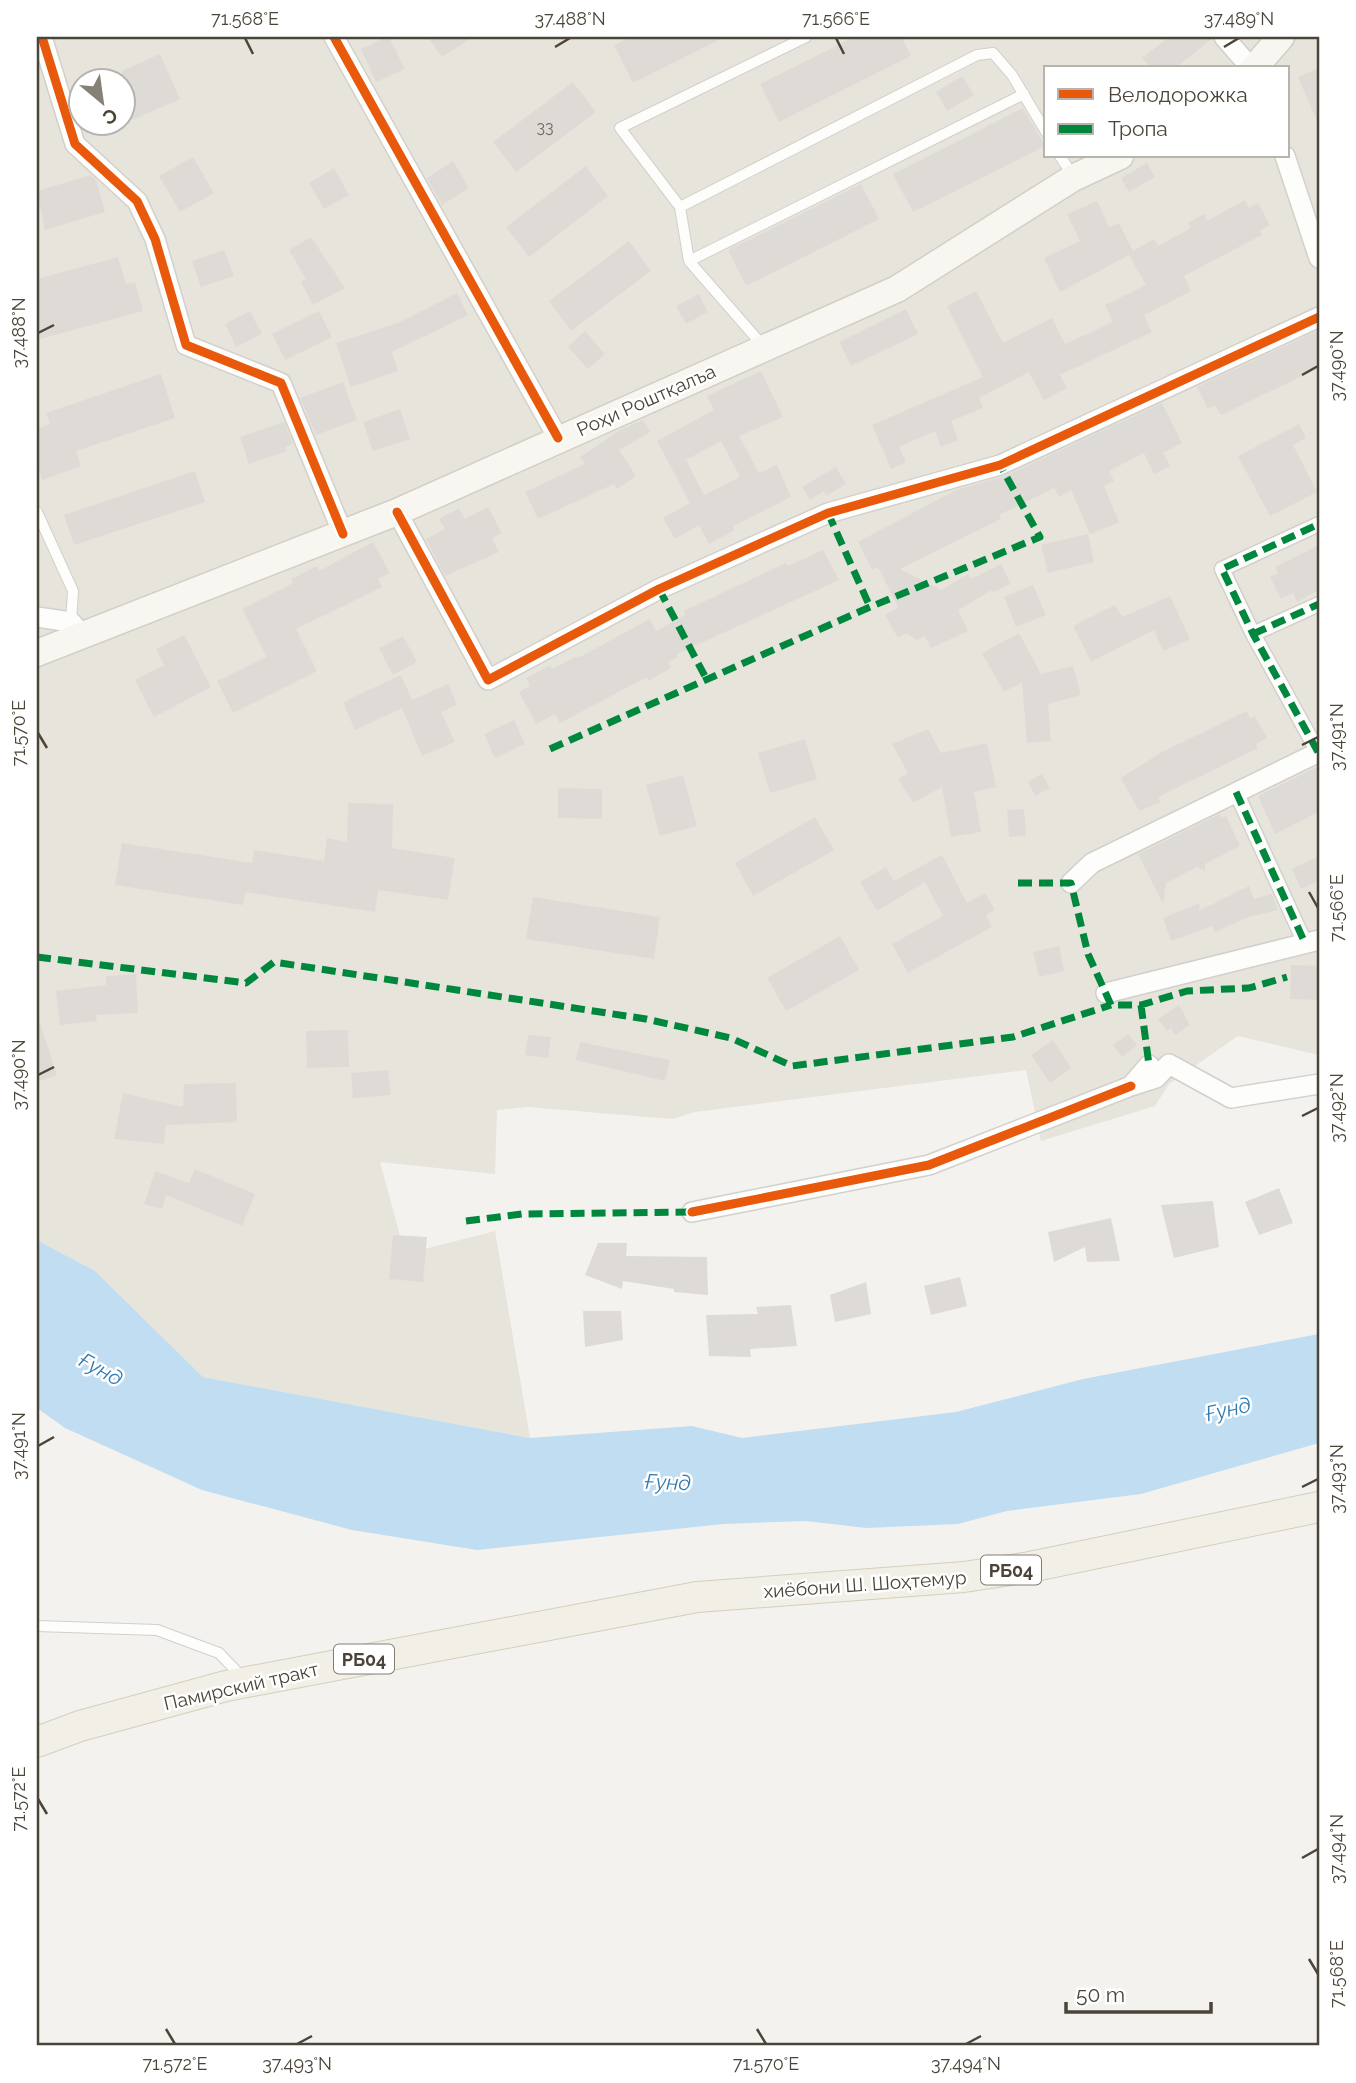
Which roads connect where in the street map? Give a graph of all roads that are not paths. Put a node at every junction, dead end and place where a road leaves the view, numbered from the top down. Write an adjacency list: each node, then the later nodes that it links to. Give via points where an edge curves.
1 (42, 37): 22 (street, via 75,144 137,201 155,239 186,345 281,383)
2 (334, 37): 18 (street)
3 (806, 37): 13 (lane, via 620,128)
4 (1224, 37): 6 (street)
5 (1281, 37): 7 (main road)
6 (1250, 66)
7 (1254, 66)
8 (1024, 94): 9 (lane); 13 (lane, via 993,53 977,55); 15 (lane)
9 (1044, 129)
10 (1110, 158): 12 (main road, Роҳи Роштқалъа)
11 (1286, 158): 14 (street)
12 (1067, 167): 17 (main road, Роҳи Роштқалъа, via 897,289)
13 (680, 207): 15 (lane)
14 (1319, 258)
15 (689, 261): 17 (lane)
16 (1319, 317): 20 (street, via 1000,465 828,513 659,589 488,680)
17 (765, 347): 18 (main road, Роҳи Роштқалъа)
18 (558, 438): 20 (main road, Роҳи Роштқалъа)
19 (37, 512): 25 (lane, via 73,590)
20 (397, 512): 22 (main road, Роҳи Роштқалъа)
21 (1319, 524): 26 (street, via 1222,569)
22 (343, 534): 25 (main road, Роҳи Роштқалъа)
23 (1319, 604): 26 (street)
24 (37, 617): 25 (street)
25 (77, 629): 27 (main road, Роҳи Роштқалъа)
26 (1253, 634): 28 (street)
27 (37, 653)
28 (1319, 752): 29 (street)
29 (1236, 792): 30 (street, via 1092,863); 31 (street)
30 (1071, 883)
31 (1312, 942): 32 (street)
32 (1106, 993)
33 (1149, 1065): 35 (street)
34 (1319, 1084): 35 (street, via 1231,1098 1168,1064 1157,1078)
35 (1131, 1086): 36 (street, via 929,1165)
36 (692, 1212)
37 (1319, 1507): 38 (main road, хиёбони Ш. Шоҳтемур / РБ04, via 964,1577)
38 (697, 1597): 40 (main road, Памирский тракт / РБ04)
39 (37, 1626): 40 (lane, via 157,1630 219,1653)
40 (247, 1682): 41 (main road, Памирский тракт / РБ04, via 80,1726)
41 (37, 1742)

